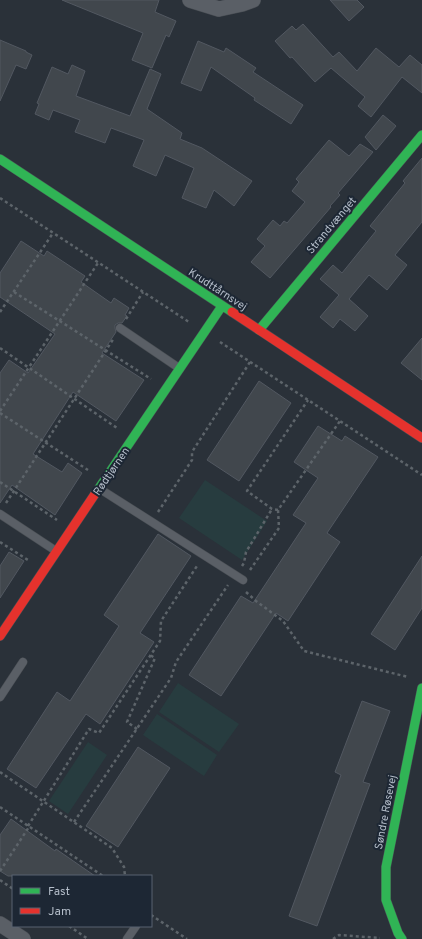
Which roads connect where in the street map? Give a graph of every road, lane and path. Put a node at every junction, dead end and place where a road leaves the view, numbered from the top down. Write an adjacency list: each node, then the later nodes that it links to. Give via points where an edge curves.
1 (190, 0): 2 (street, via 219,8)
2 (253, 0)
3 (422, 135): 13 (street, Strandvænget)
4 (0, 159): 9 (street, Krudttårnsvej)
5 (53, 233): 7 (path)
6 (98, 262): 11 (path)
7 (14, 292): 10 (path); 11 (path)
8 (144, 292): 12 (path)
9 (222, 306): 13 (street, Krudttårnsvej); 18 (street, Rødtjørnen)
10 (0, 312)
11 (59, 321): 15 (path); 17 (path)
12 (120, 328): 15 (path); 18 (lane)
13 (259, 330): 25 (street, Krudttårnsvej)
14 (0, 348): 17 (path)
15 (105, 350): 19 (path); 20 (path)
16 (250, 362): 35 (path, via 192,452 192,460)
17 (29, 368): 20 (path); 22 (path)
18 (180, 369): 27 (street, Rødtjørnen)
19 (151, 379)
20 (74, 398): 24 (path); 26 (path)
21 (308, 400): 31 (path, via 247,491)
22 (0, 412): 26 (path)
23 (340, 421): 33 (path)
24 (118, 428)
25 (422, 438)
26 (46, 442): 27 (path); 30 (path)
27 (104, 481): 29 (street, Rødtjørnen)
28 (0, 482): 30 (path)
29 (99, 489): 35 (lane); 37 (street, Rødtjørnen)
30 (13, 491): 32 (path); 34 (path)
31 (272, 509): 33 (path); 40 (path, via 246,552)
32 (2, 510): 37 (lane)
33 (278, 510): 40 (path, via 280,528)
34 (57, 521)
35 (151, 522): 38 (lane)
36 (0, 542): 39 (path)
37 (56, 552): 41 (street, Rødtjørnen)
38 (204, 555): 40 (lane); 42 (path, via 161,621 160,641)
39 (30, 561)
40 (239, 580): 44 (path, via 256,601 283,621 304,651); 47 (path, via 231,580 176,662 171,678)
41 (0, 636)
42 (150, 655): 47 (path, via 155,658 127,722); 49 (path, via 99,733 89,729)
43 (23, 662): 46 (lane)
44 (415, 678)
45 (422, 688): 62 (street, Søndre Røsevej, via 386,867 386,900)
46 (0, 697)
47 (137, 729): 51 (path)
48 (0, 772): 49 (path)
49 (43, 802): 51 (path); 52 (path)
50 (0, 807): 52 (path)
51 (74, 822): 55 (path, via 112,848 124,867)
52 (28, 826): 53 (path); 54 (path)
53 (0, 871)
54 (102, 875)
55 (125, 875)
56 (0, 880): 57 (path)
57 (12, 888)
58 (152, 916): 66 (path)
59 (0, 924): 63 (street)
60 (70, 927): 64 (path)
61 (135, 927): 65 (lane)
62 (400, 936): 67 (path, via 385,938 339,935)
63 (23, 939)
64 (87, 939)
65 (127, 939)
66 (187, 939)
67 (332, 939)

